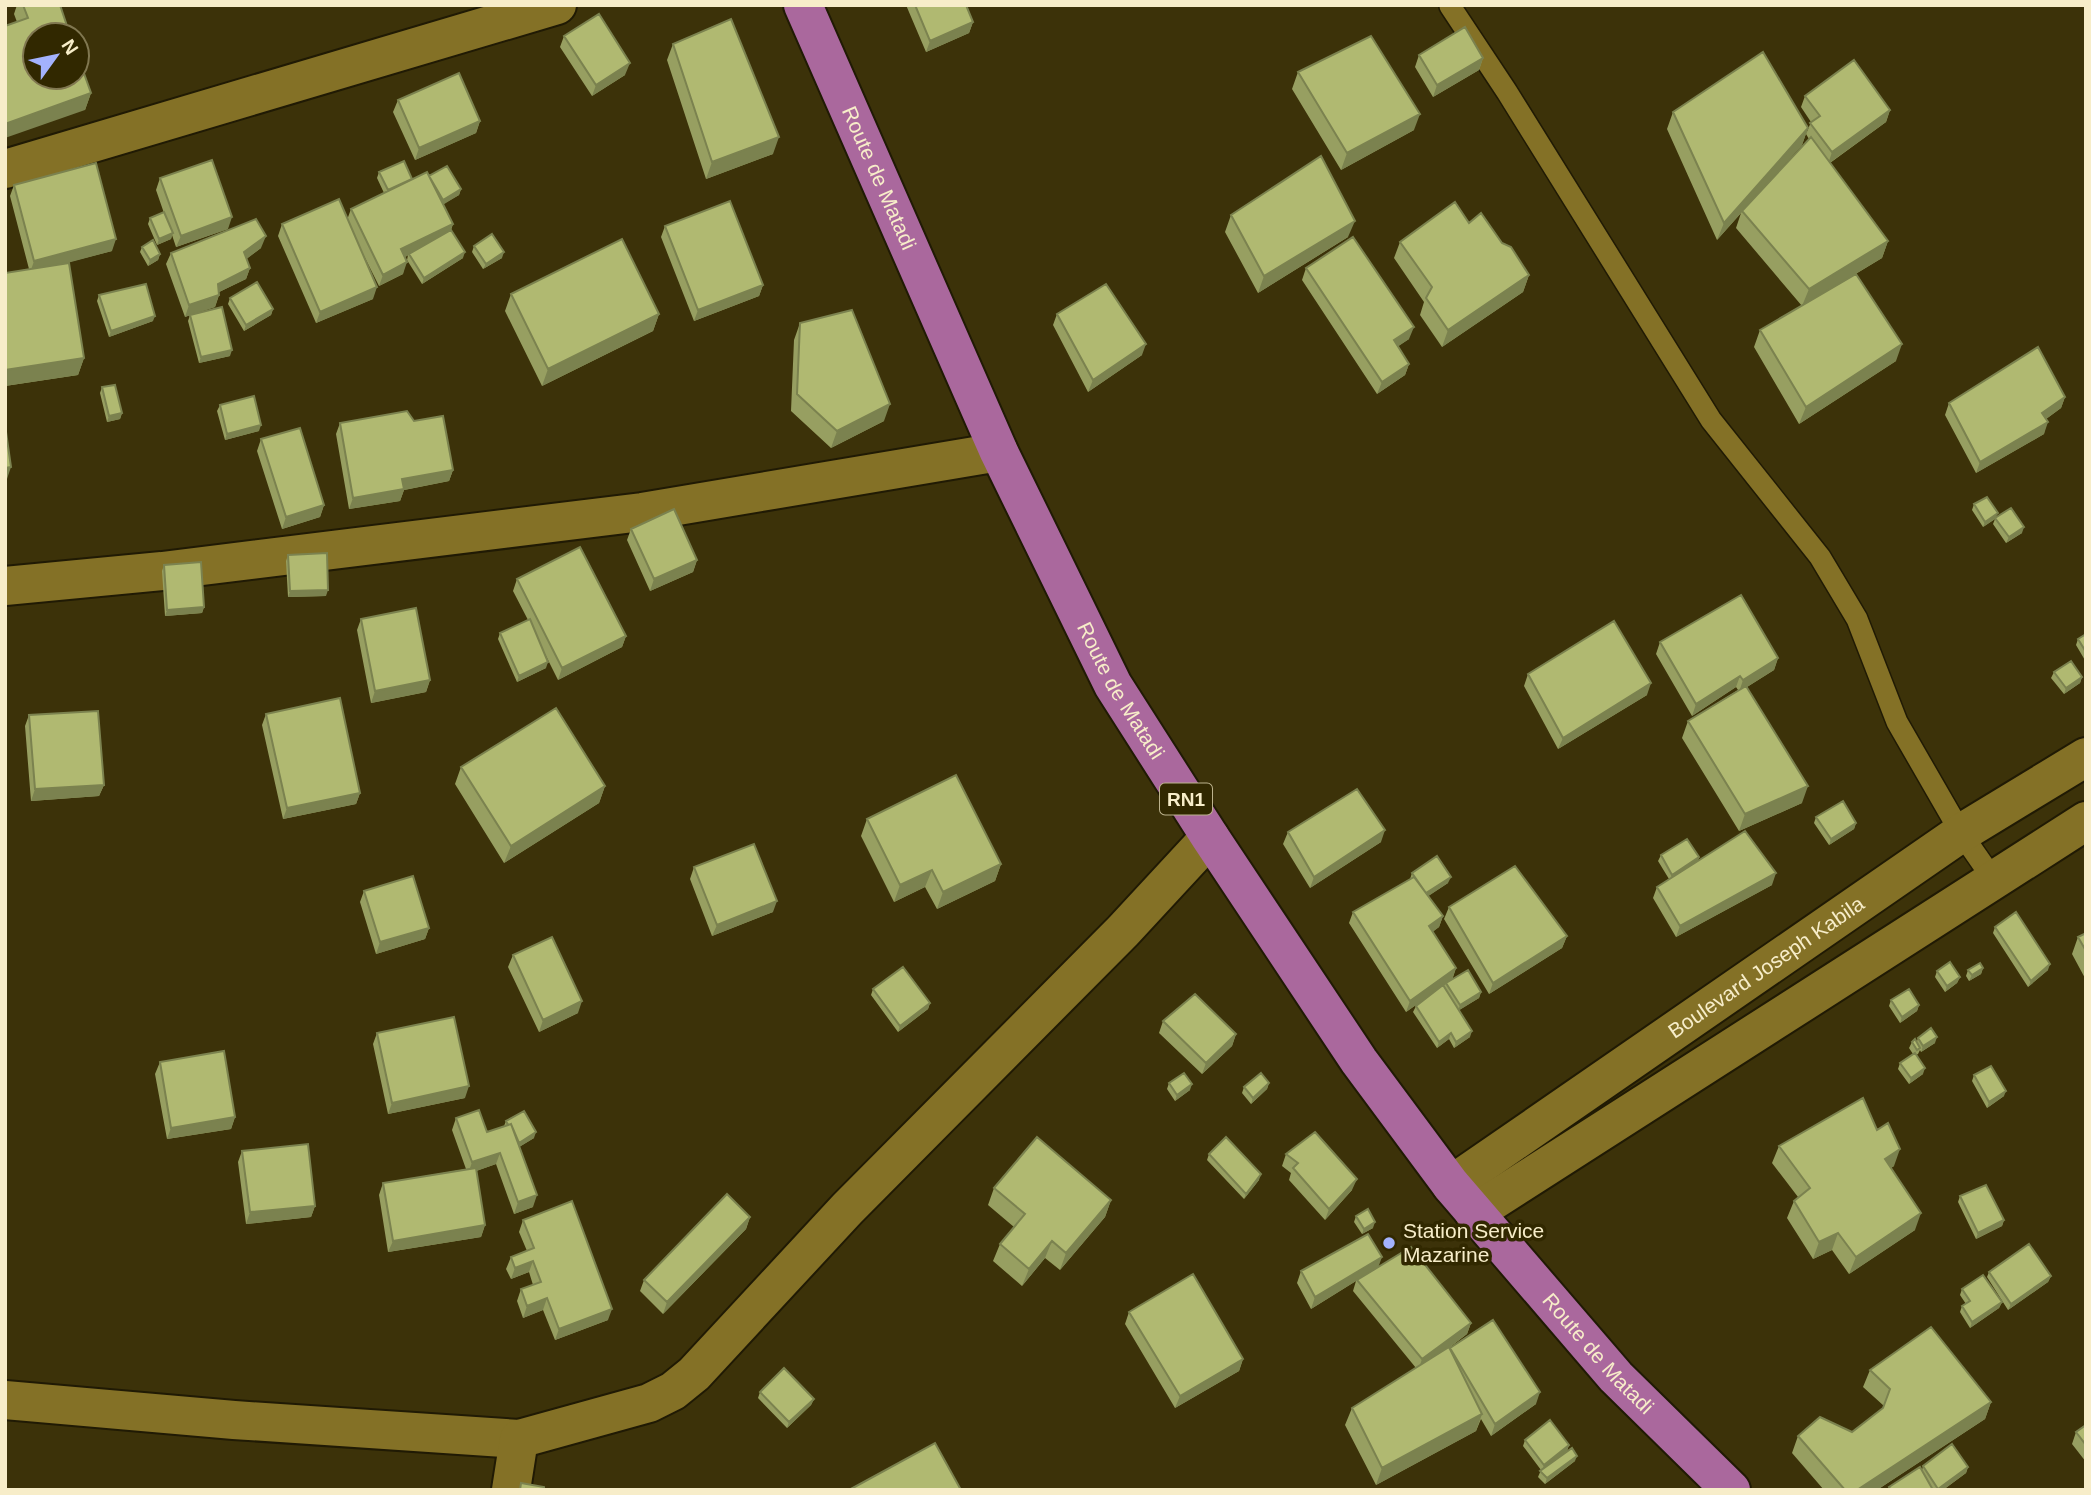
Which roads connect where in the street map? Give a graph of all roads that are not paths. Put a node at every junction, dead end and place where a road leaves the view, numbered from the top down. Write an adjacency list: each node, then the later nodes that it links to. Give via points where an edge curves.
1 (556, 5): 4 (street)
2 (803, 5): 5 (highway, Route de Matadi / RN1)
3 (1450, 6): 9 (lane, via 1711,419 1820,556 1857,619 1897,722)
4 (5, 169)
5 (999, 452): 6 (street, via 642,512); 10 (highway, Route de Matadi / RN1, via 1113,685)
6 (5, 586)
7 (2086, 757): 9 (street, Boulevard Joseph Kabila)
8 (2086, 821): 11 (street, Boulevard Joseph Kabila)
9 (1961, 833): 11 (lane); 12 (street, Boulevard Joseph Kabila)
10 (1210, 837): 12 (highway, Route de Matadi / RN1, via 1359,1061); 14 (street, via 847,1209 694,1374 649,1404)
11 (1993, 879): 12 (street, Boulevard Joseph Kabila)
12 (1463, 1199): 16 (highway, Route de Matadi / RN1, via 1616,1377)
13 (5, 1399): 14 (street)
14 (519, 1439): 15 (street)
15 (511, 1490)
16 (1731, 1490)

